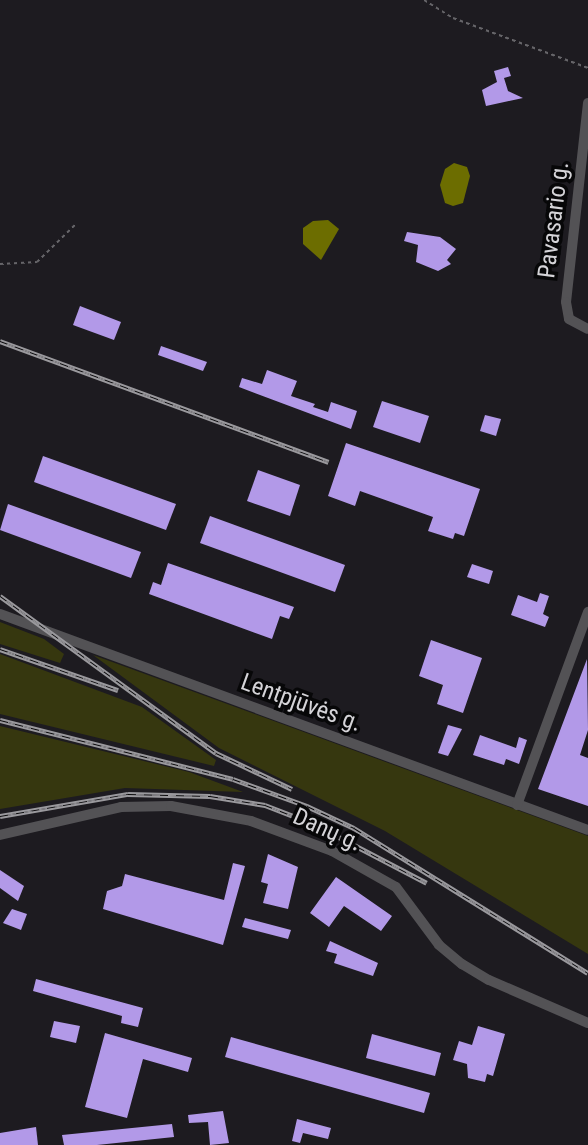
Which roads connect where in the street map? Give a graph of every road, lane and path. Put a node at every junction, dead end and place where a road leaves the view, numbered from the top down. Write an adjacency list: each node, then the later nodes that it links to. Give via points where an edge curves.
1 (424, 0): 2 (path, via 453,18)
2 (588, 68)
3 (588, 103): 6 (street, Pavasario g., via 566,302 569,319)
4 (76, 224): 5 (path, via 37,262)
5 (0, 264)
6 (588, 329)
7 (588, 612): 9 (street)
8 (0, 614): 9 (street, Lentpjūvės g.)
9 (517, 805): 10 (street, Lentpjūvės g.)
10 (588, 830)
11 (0, 835): 12 (street, Danų g., via 121,807 171,806 251,821 332,851 396,887 439,945 462,964)
12 (588, 1024)

